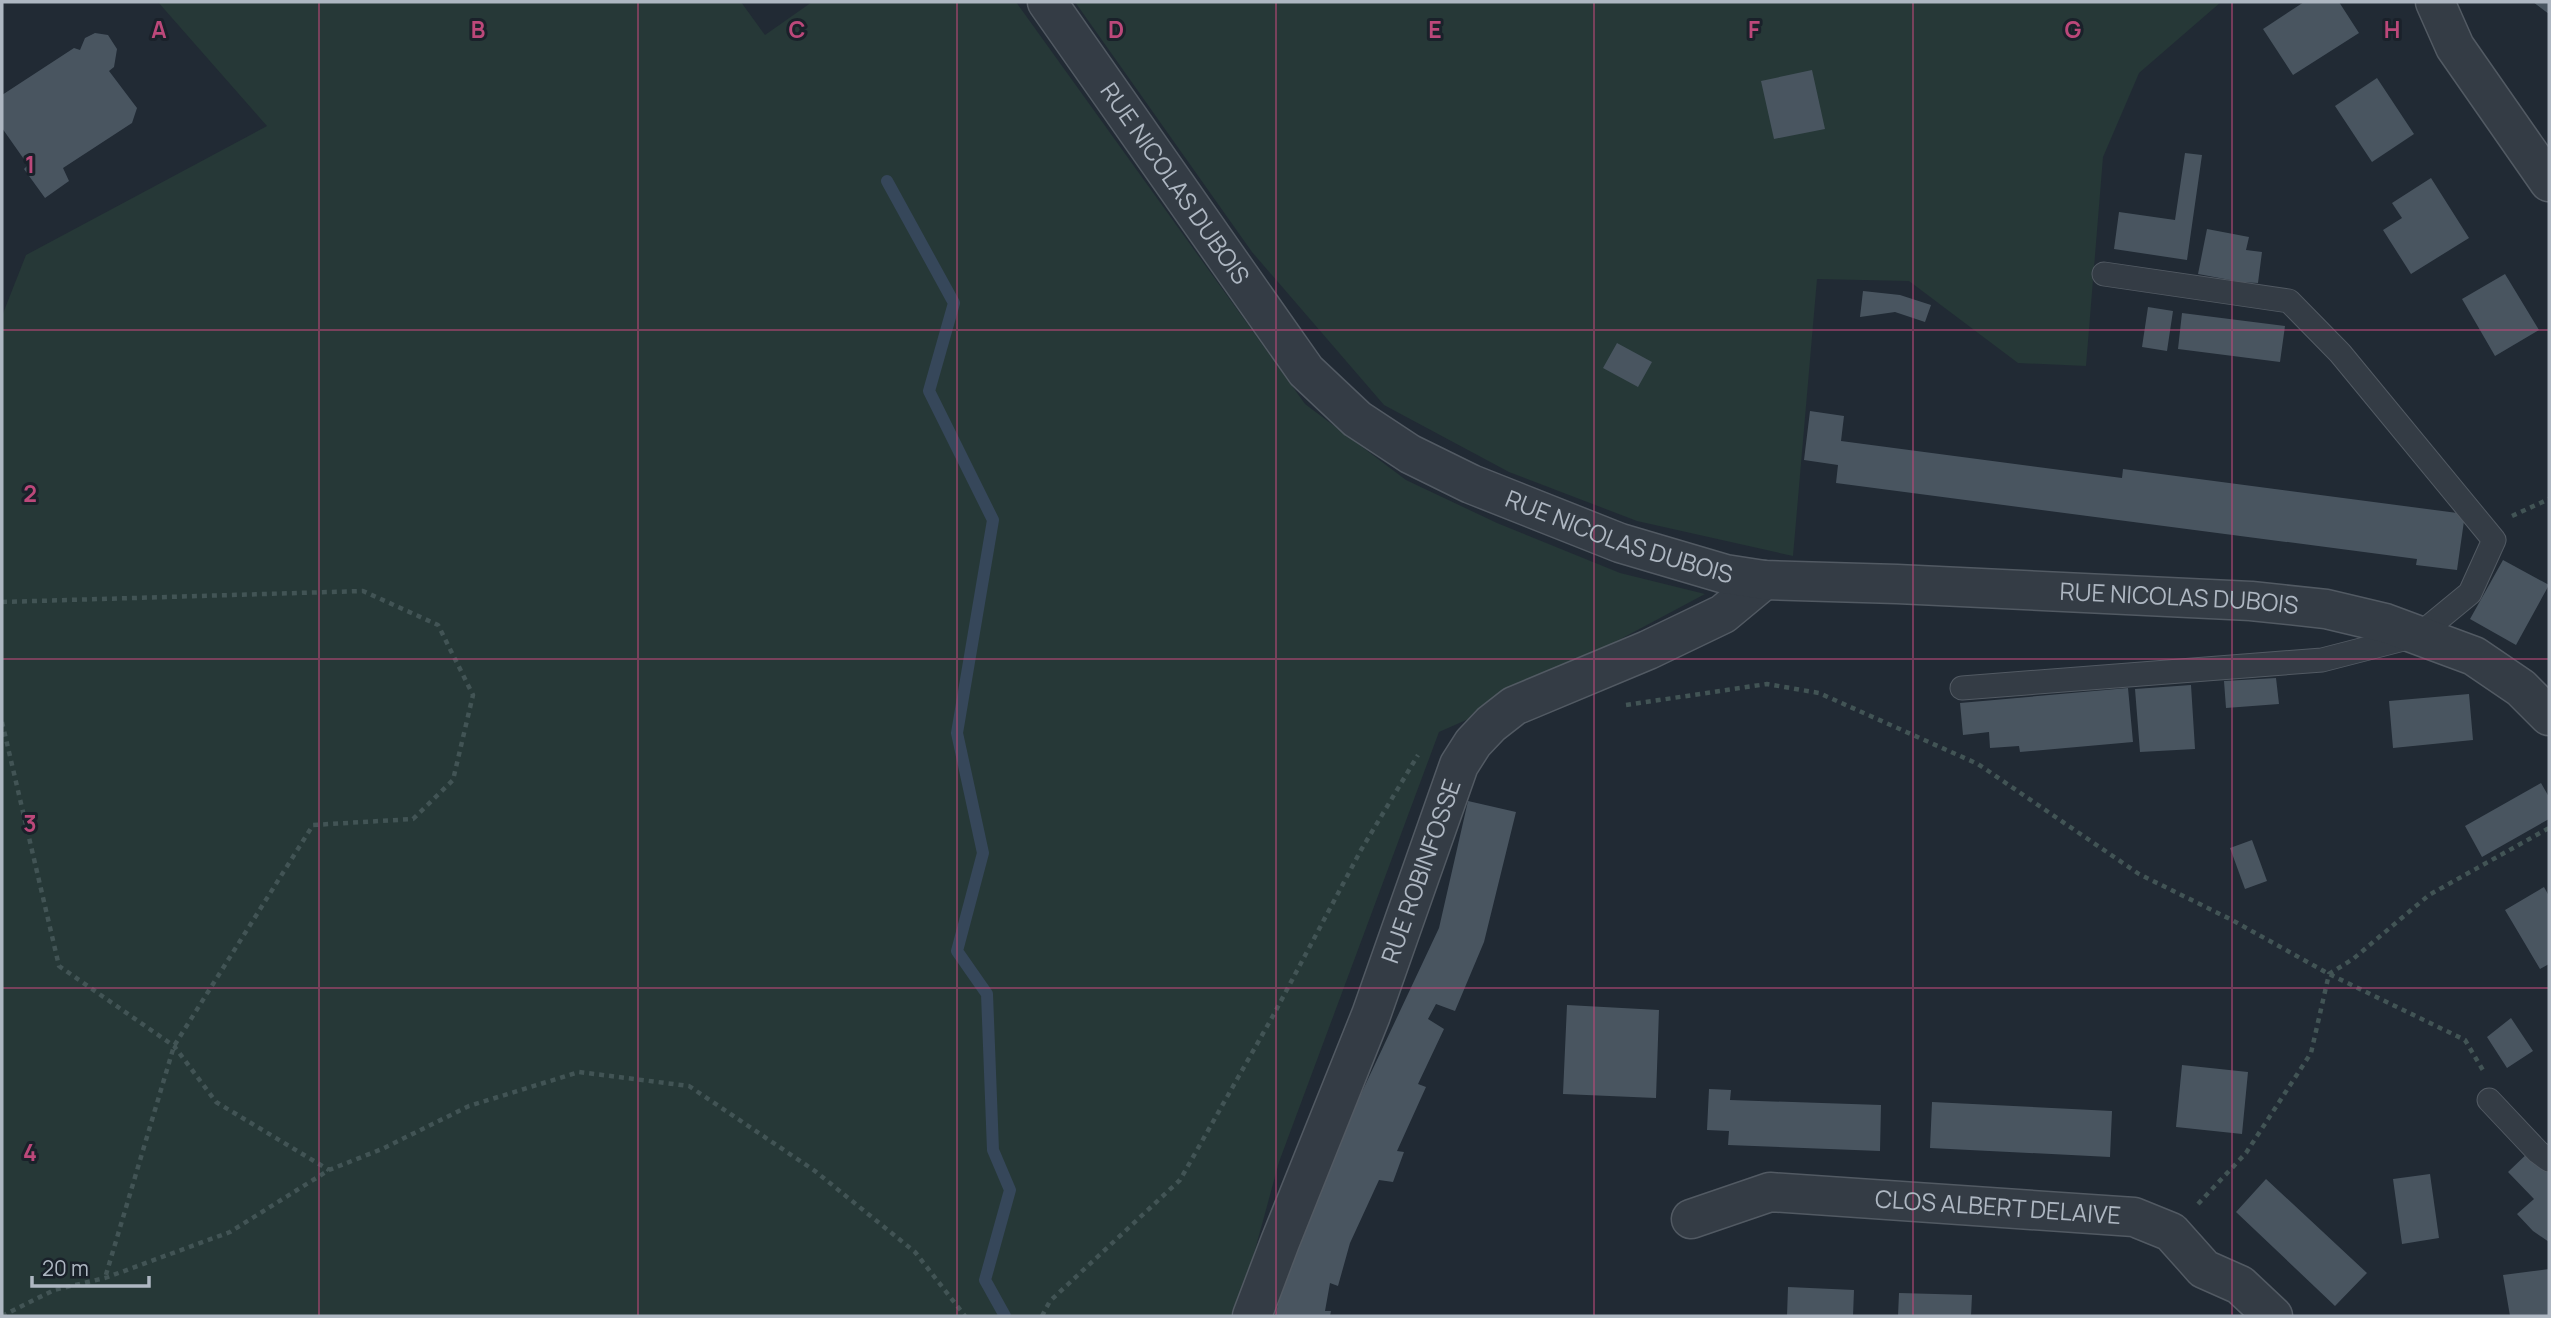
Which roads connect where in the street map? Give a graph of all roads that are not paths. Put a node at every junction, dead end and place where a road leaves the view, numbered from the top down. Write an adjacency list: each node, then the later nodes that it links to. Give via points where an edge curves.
1 (1047, 2): 5 (street, RUE NICOLAS DUBOIS, via 1306,370 1357,418 1410,454 1471,484 1620,543 1725,574)
2 (2435, 2): 3 (street, via 2455,47)
3 (2549, 182)
4 (2104, 274): 6 (lane, via 2289,301 2340,352 2494,540 2470,593)
5 (1764, 580): 6 (street, RUE NICOLAS DUBOIS, via 2251,601 2326,609); 12 (street, RUE ROBINFOSSE, via 1723,614 1514,706 1473,743 1459,765 1371,1015)
6 (2419, 635): 7 (lane, via 2322,660); 8 (street, RUE NICOLAS DUBOIS, via 2474,656 2521,688)
7 (1962, 688)
8 (2549, 716)
9 (2489, 1100): 10 (lane)
10 (2549, 1160)
11 (1691, 1219): 13 (street, CLOS ALBERT DELAIVE, via 1770,1192 2134,1217 2171,1232 2204,1269 2240,1285)
12 (1252, 1316)
13 (2273, 1316)

